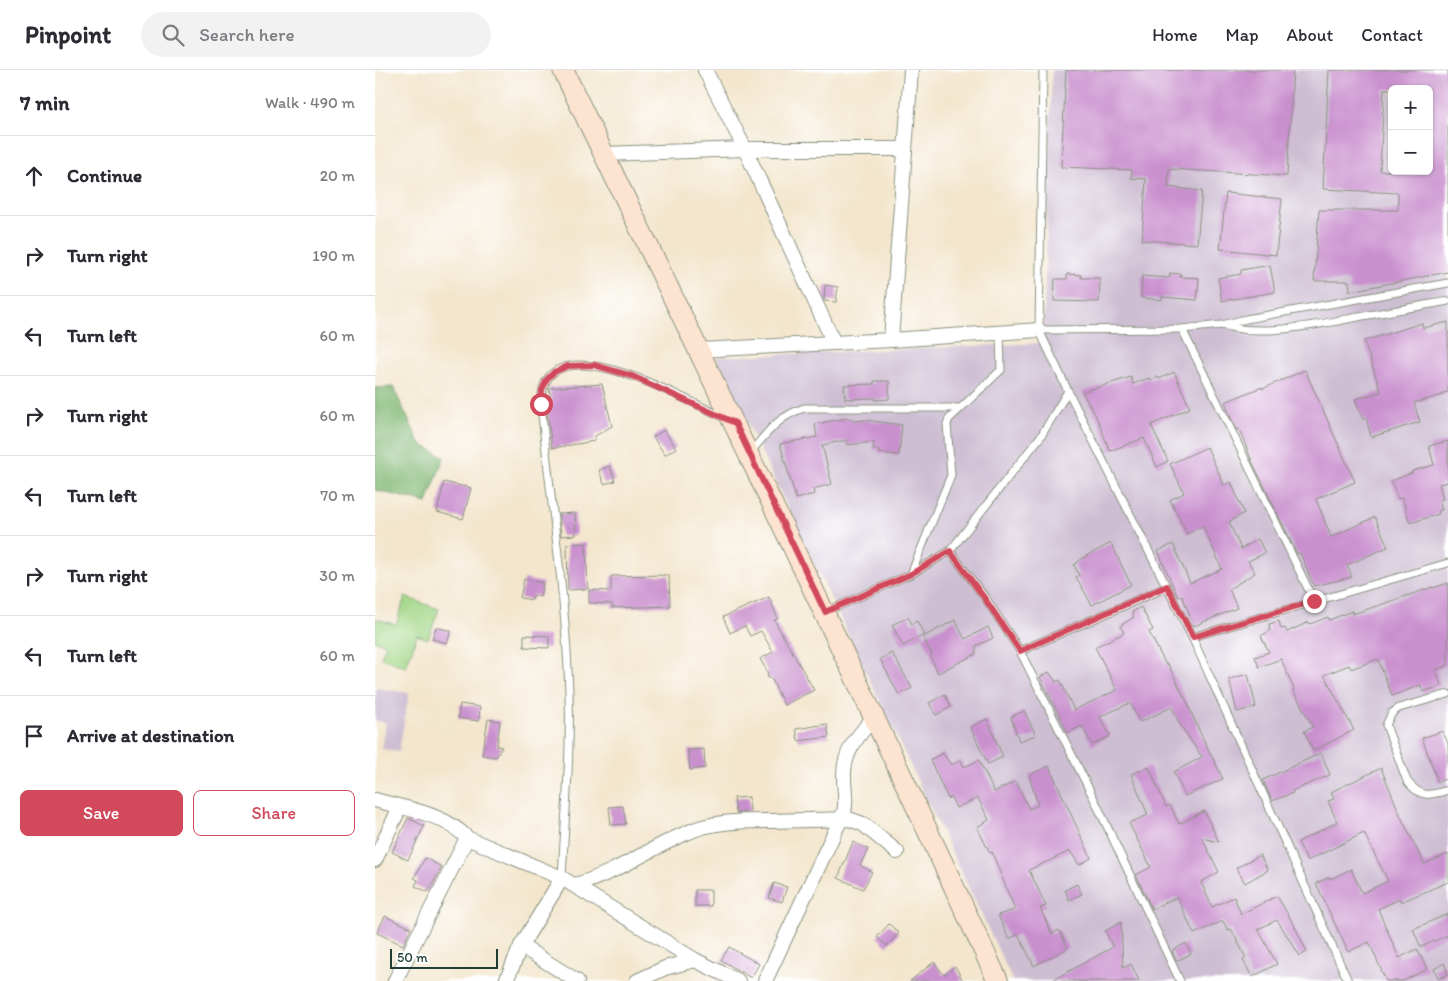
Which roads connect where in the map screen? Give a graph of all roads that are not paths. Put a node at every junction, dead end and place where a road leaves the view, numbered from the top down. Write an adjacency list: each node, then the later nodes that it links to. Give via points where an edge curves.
1 (563, 70): 7 (street)
2 (705, 70): 5 (street)
3 (911, 70): 6 (street)
4 (1043, 70): 12 (lane)
5 (745, 149): 6 (street); 7 (street); 15 (street)
6 (905, 149): 14 (street)
7 (604, 154): 16 (street)
8 (1448, 283): 10 (lane)
9 (1448, 301): 10 (lane, via 1307,326 1236,330)
10 (1222, 325): 11 (lane)
11 (1182, 329): 12 (lane); 25 (lane)
12 (1039, 330): 13 (street); 17 (lane)
13 (1000, 333): 14 (street); 18 (lane, via 1001,370)
14 (891, 340): 15 (street)
15 (835, 343): 16 (street)
16 (699, 350): 19 (street)
17 (1067, 391): 21 (lane, via 1036,442); 24 (lane)
18 (961, 408): 20 (lane, via 804,408 775,423); 23 (lane, via 947,424 951,475)
19 (735, 423): 20 (street); 38 (lane, via 632,376 594,365 568,366 554,372 542,390 567,643 570,737)
20 (749, 454): 26 (street)
21 (950, 551): 23 (lane); 28 (lane)
22 (1448, 563): 25 (lane)
23 (911, 574): 26 (lane)
24 (1167, 586): 27 (lane); 28 (lane)
25 (1314, 601): 27 (lane)
26 (825, 612): 30 (street)
27 (1193, 637): 50 (lane)
28 (1020, 651): 49 (lane)
29 (1448, 694): 31 (lane, via 1399,708 1392,713 1386,726 1413,789 1426,795)
30 (875, 716): 34 (street, via 853,742 845,761 847,800); 48 (street)
31 (1448, 790)
32 (375, 800): 33 (street)
33 (400, 807): 35 (street, via 443,820 458,828); 37 (street)
34 (841, 819): 36 (street, via 863,824); 39 (street, via 721,823 676,838 590,881); 47 (street)
35 (467, 838): 38 (street); 42 (street)
36 (897, 852)
37 (375, 860)
38 (562, 878): 39 (street); 40 (street)
39 (575, 885): 41 (street)
40 (521, 946): 43 (street); 44 (street)
41 (695, 960): 45 (street, via 665,968); 46 (street)
42 (395, 981)
43 (507, 981)
44 (577, 981)
45 (637, 981)
46 (738, 981)
47 (765, 981)
48 (998, 981)
49 (1180, 981)
50 (1348, 981)

